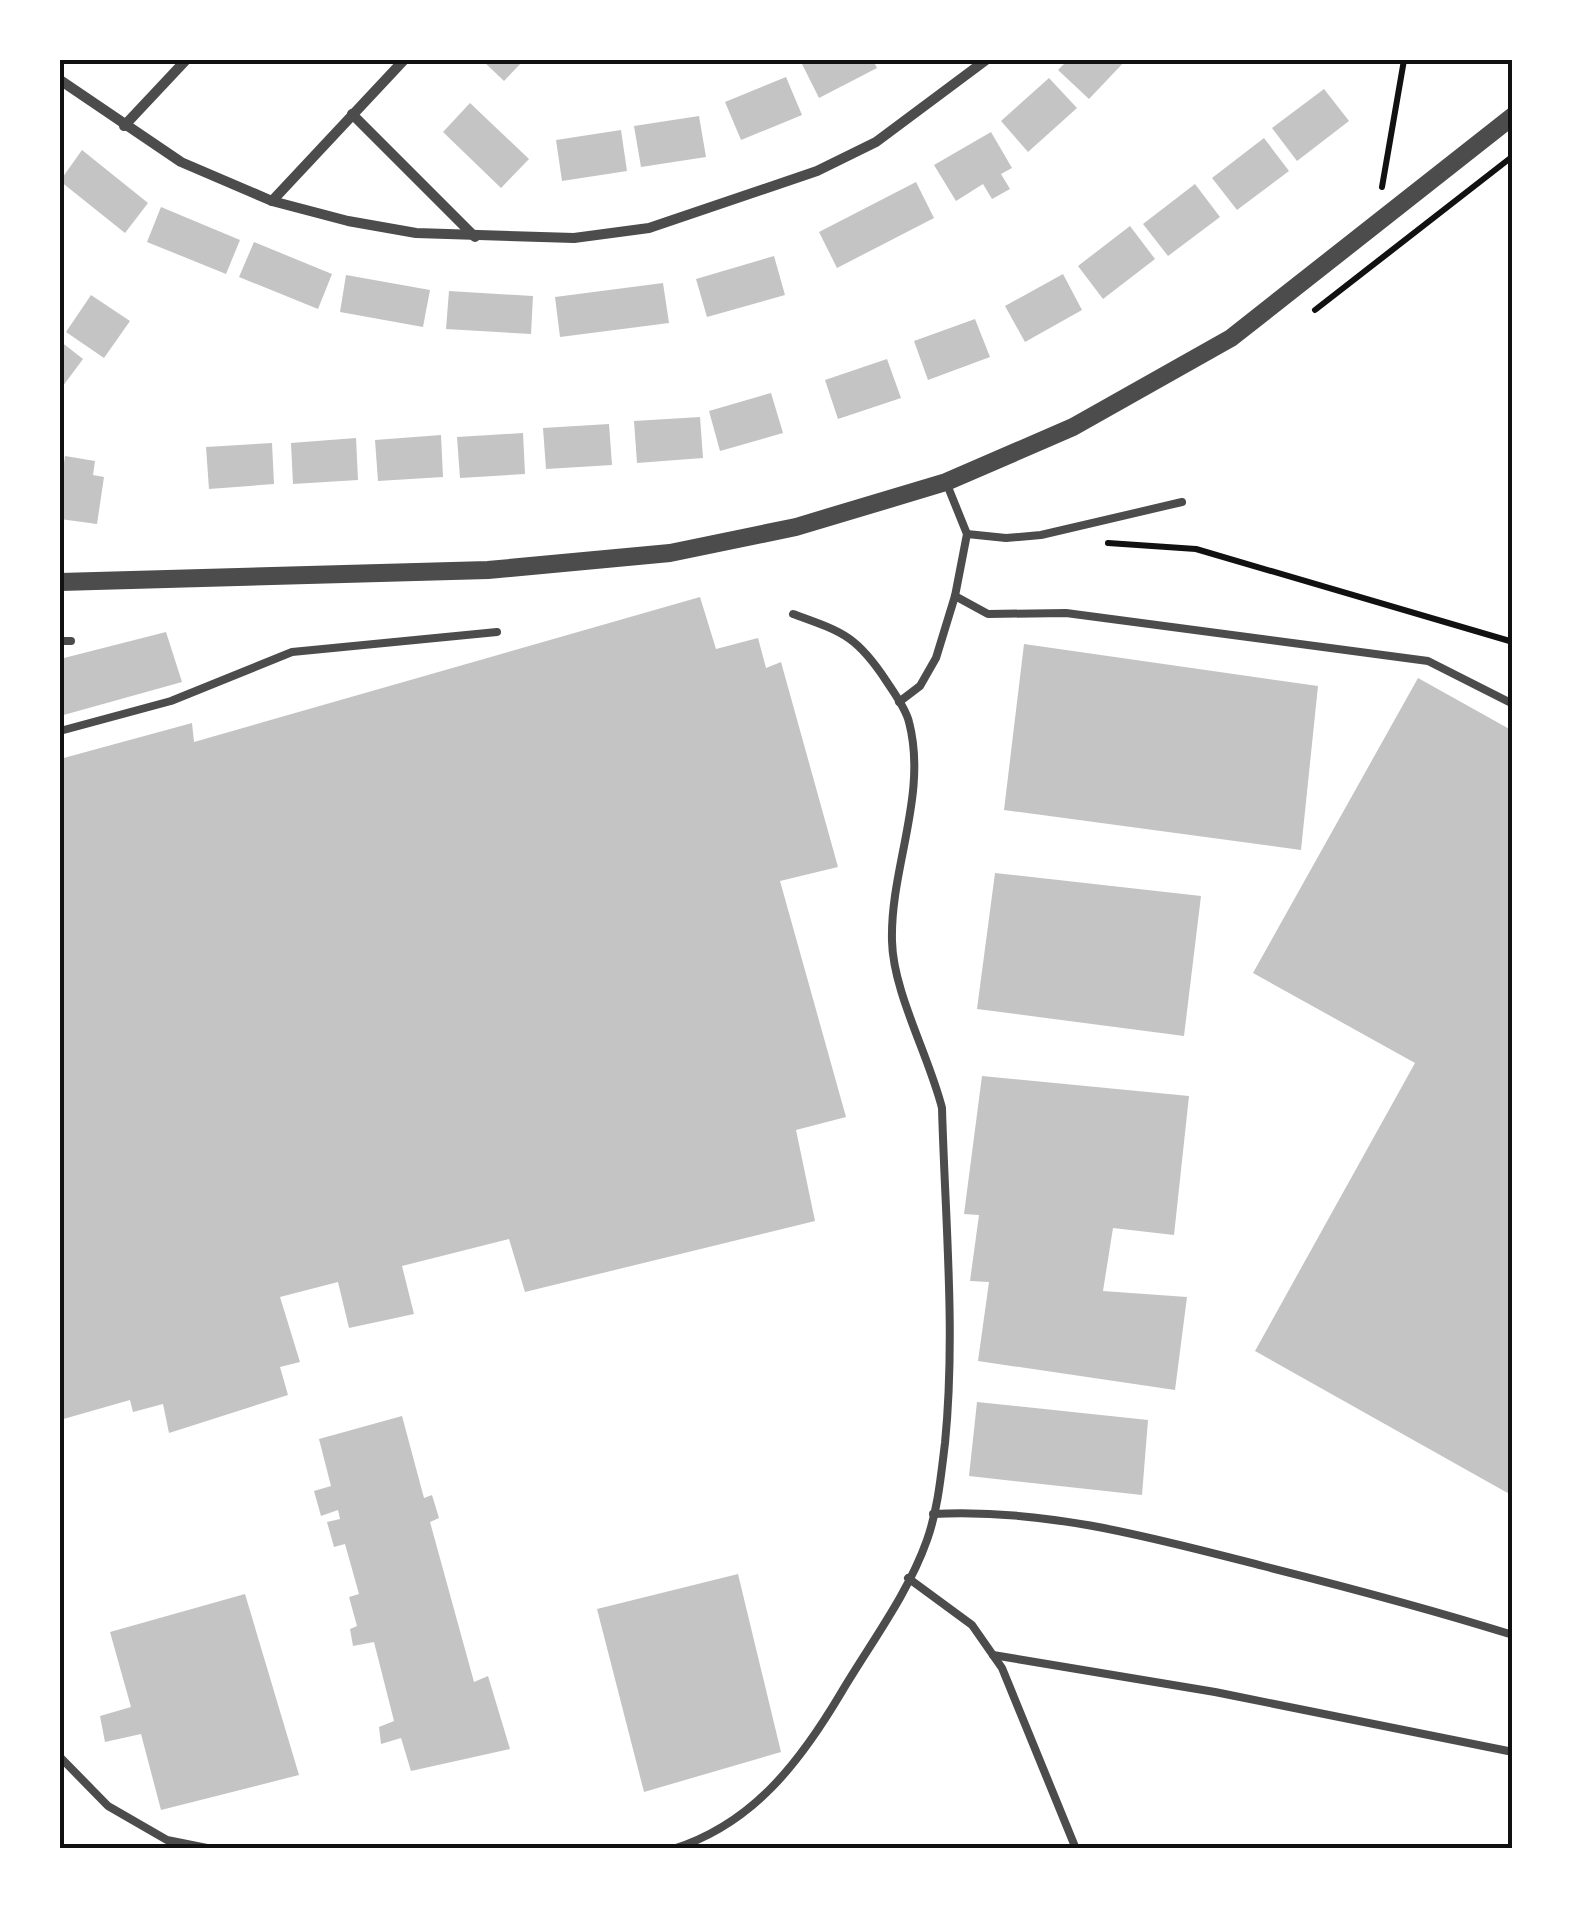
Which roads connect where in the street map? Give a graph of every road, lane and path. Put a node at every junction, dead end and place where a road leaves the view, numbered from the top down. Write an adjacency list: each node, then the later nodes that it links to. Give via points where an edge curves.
1 (186, 60): 8 (street)
2 (404, 60): 6 (street)
3 (986, 60): 12 (street, via 876,142 718,206 650,228 593,236)
4 (1404, 60): 11 (path)
5 (60, 80): 8 (street)
6 (352, 114): 10 (street); 12 (street)
7 (1513, 116): 11 (street)
8 (124, 126): 10 (street, via 181,162)
9 (1513, 156): 13 (path)
10 (272, 201): 12 (street, via 348,221)
11 (1376, 226): 14 (street, via 1231,338 1073,427)
12 (476, 237)
13 (1311, 313)
14 (946, 482): 16 (lane); 18 (street, via 796,527 670,553 488,570)
15 (1182, 502): 16 (lane, via 1041,535)
16 (966, 534): 19 (lane)
17 (1092, 541): 24 (path, via 1196,549)
18 (60, 582)
19 (955, 596): 25 (lane, via 936,658 920,686); 26 (lane, via 988,614 1066,612 1428,661)
20 (792, 614): 25 (lane, via 845,632)
21 (497, 632): 27 (lane, via 292,652 171,701)
22 (60, 641): 23 (lane)
23 (71, 641)
24 (1513, 642)
25 (899, 702): 28 (lane, via 914,752 892,941 942,1108 950,1335 948,1410)
26 (1513, 704)
27 (60, 731)
28 (933, 1514): 29 (lane); 30 (lane, via 987,1511 1128,1531)
29 (908, 1578): 31 (lane, via 972,1625); 35 (lane, via 789,1771 744,1812)
30 (1513, 1635)
31 (993, 1655): 32 (lane); 36 (lane)
32 (1513, 1752)
33 (60, 1757): 34 (lane, via 108,1806 166,1840)
34 (212, 1849)
35 (672, 1849)
36 (1076, 1849)

